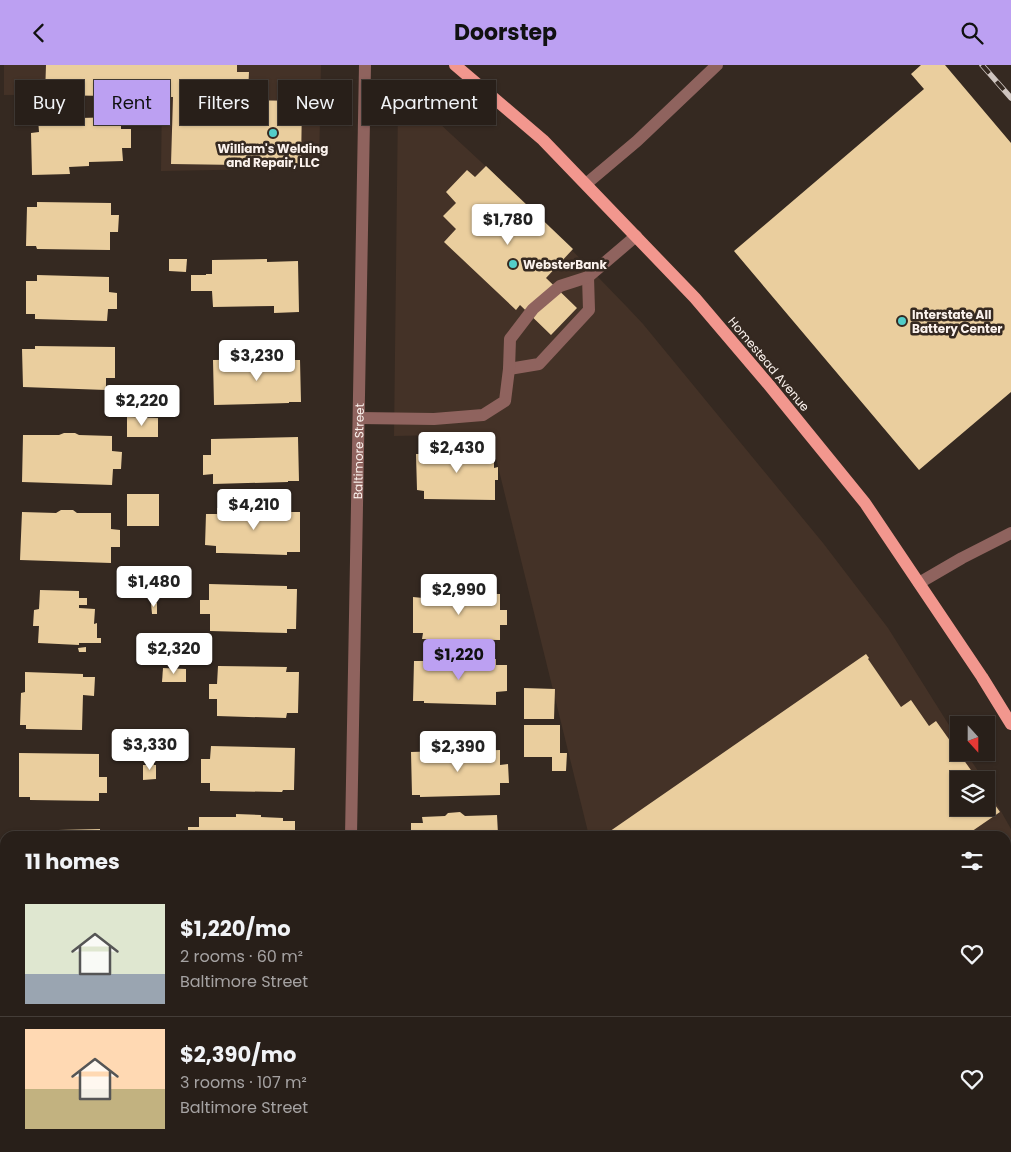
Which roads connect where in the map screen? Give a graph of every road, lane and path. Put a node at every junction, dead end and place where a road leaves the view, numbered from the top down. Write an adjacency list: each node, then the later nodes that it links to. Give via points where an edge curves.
1 (365, 65): 8 (street, Baltimore Street)
2 (455, 65): 4 (main road, Homestead Avenue, via 543,140)
3 (717, 65): 4 (street)
4 (586, 184): 5 (main road, Homestead Avenue)
5 (636, 236): 6 (street); 10 (main road, Homestead Avenue, via 696,298 769,385 865,503)
6 (588, 277): 7 (street, via 560,286 533,309 510,339); 7 (street, via 589,310 539,364)
7 (509, 369): 8 (street, via 505,401 482,415 434,419)
8 (359, 418): 12 (street, Baltimore Street)
9 (1011, 533): 10 (street)
10 (919, 583): 11 (main road, Homestead Avenue)
11 (1011, 724)
12 (352, 831)

